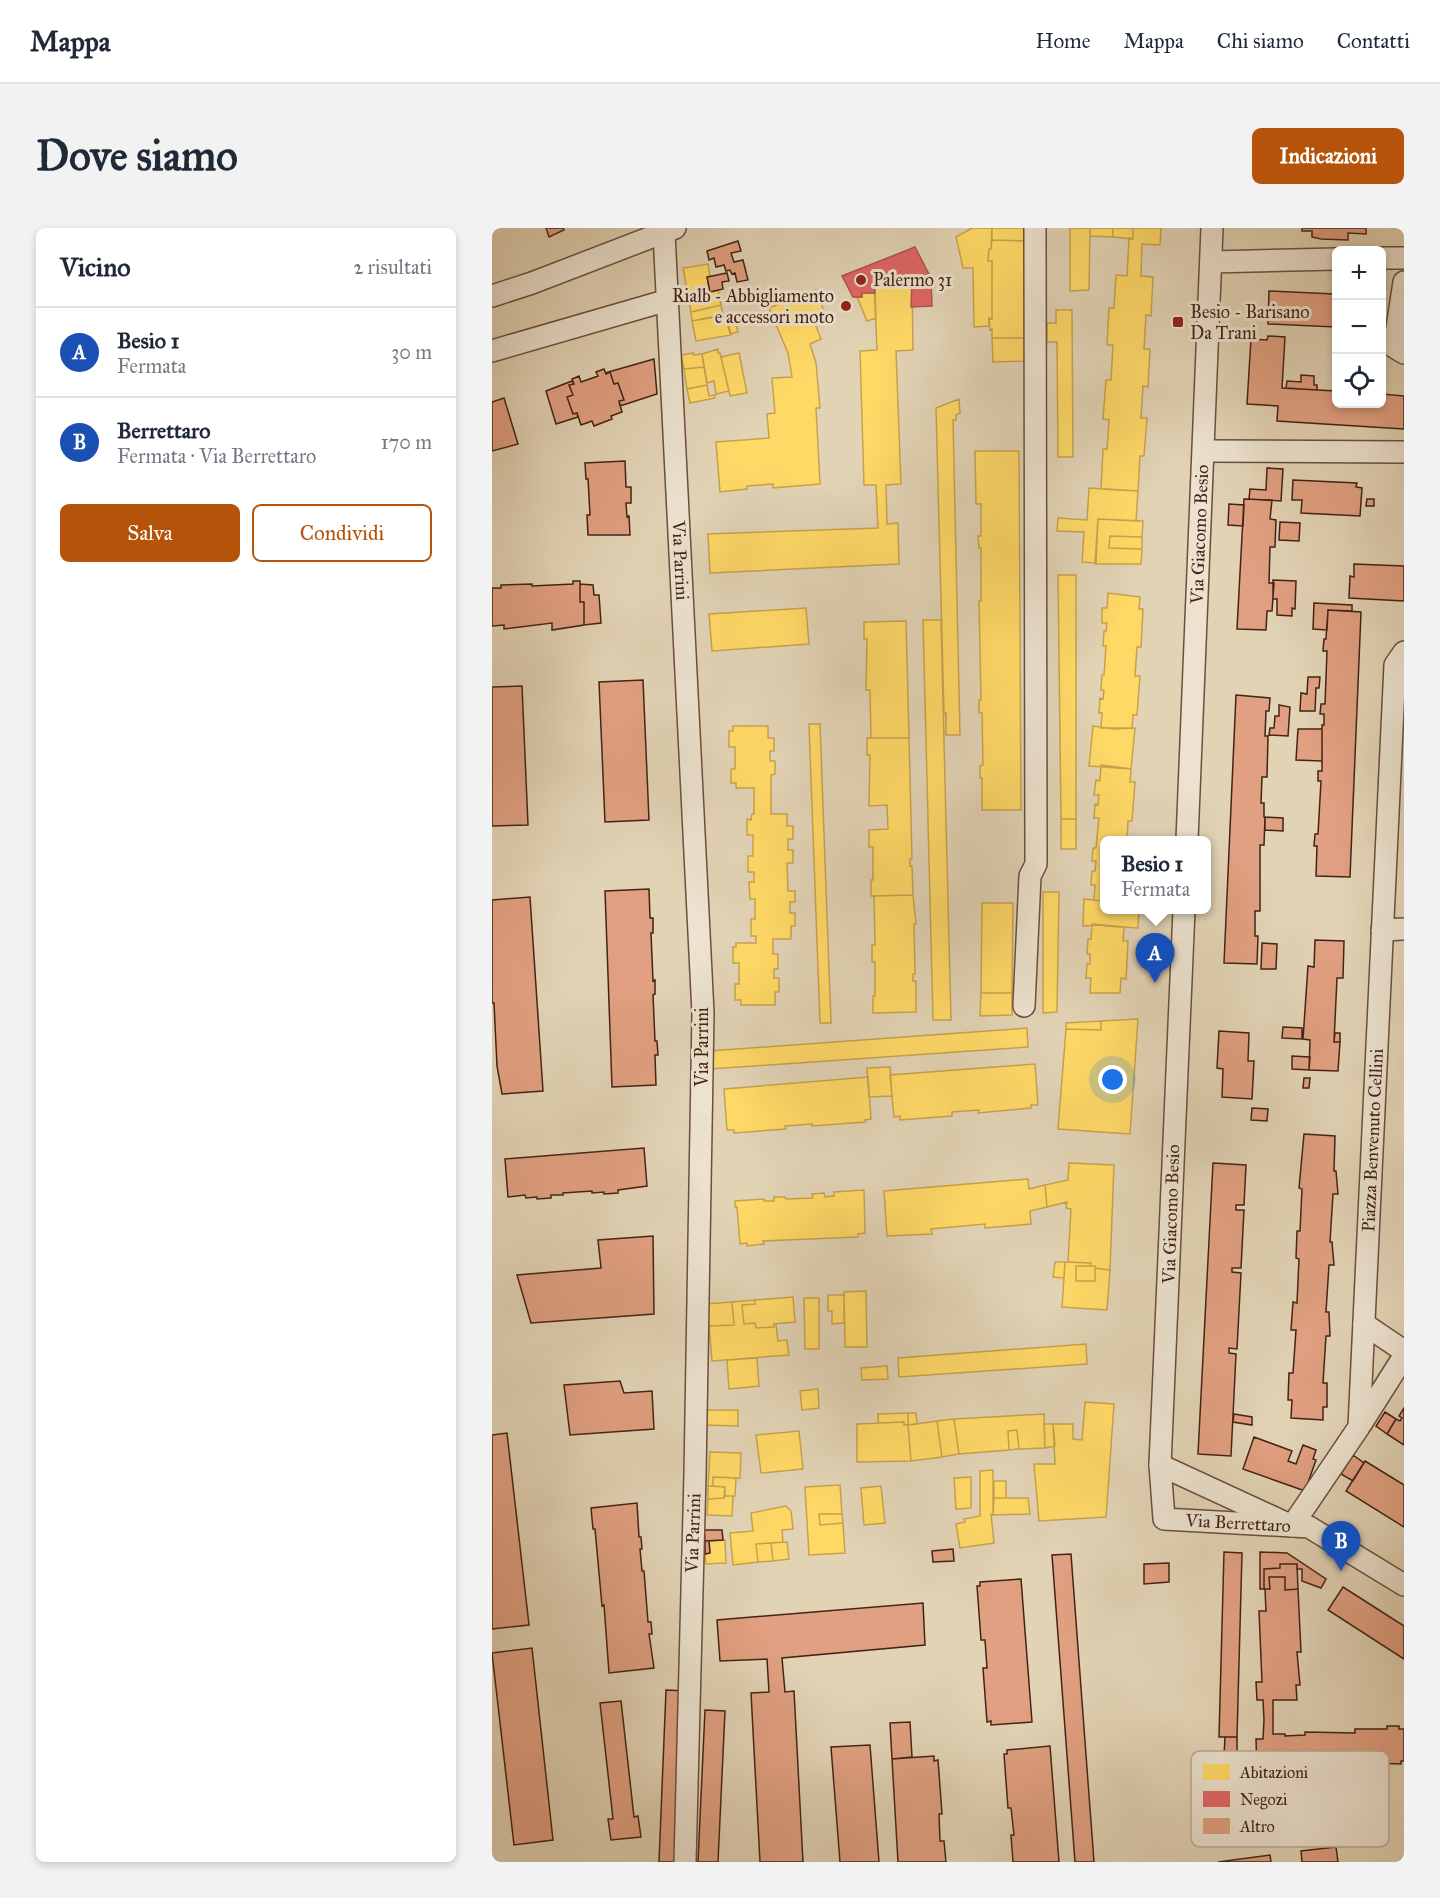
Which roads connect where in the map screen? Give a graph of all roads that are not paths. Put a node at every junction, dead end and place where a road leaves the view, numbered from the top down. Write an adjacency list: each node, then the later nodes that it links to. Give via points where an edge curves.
1 (1035, 228): 20 (street, via 1036,864 1030,876)
2 (1212, 228): 7 (street, Via Giacomo Besio)
3 (670, 230): 9 (street); 10 (street, Via Parrini)
4 (1386, 258): 5 (street)
5 (1404, 258)
6 (1332, 259): 7 (street)
7 (1211, 262): 13 (street, Via Giacomo Besio)
8 (1404, 282): 12 (street, via 1394,347)
9 (492, 296)
10 (668, 300): 11 (street); 28 (street, Via Parrini, via 704,1013)
11 (492, 351)
12 (1404, 353)
13 (1204, 451): 14 (street); 16 (street, Via Giacomo Besio)
14 (1404, 452)
15 (1404, 652): 19 (street, Piazza Benvenuto Cellini, via 1395,665)
16 (1187, 836)
17 (1184, 914): 24 (street, Via Giacomo Besio)
18 (1404, 929): 19 (street)
19 (1382, 930): 21 (street, Piazza Benvenuto Cellini)
20 (1024, 1006)
21 (1364, 1324): 22 (street); 23 (street, Piazza Benvenuto Cellini)
22 (1404, 1353): 23 (street)
23 (1359, 1428): 26 (street)
24 (1160, 1466): 25 (street, Via Giacomo Besio); 26 (street)
25 (1164, 1519): 26 (street, Via Berrettaro)
26 (1292, 1526): 27 (street, Via Berrettaro, via 1309,1527)
27 (1404, 1585)
28 (685, 1862)

